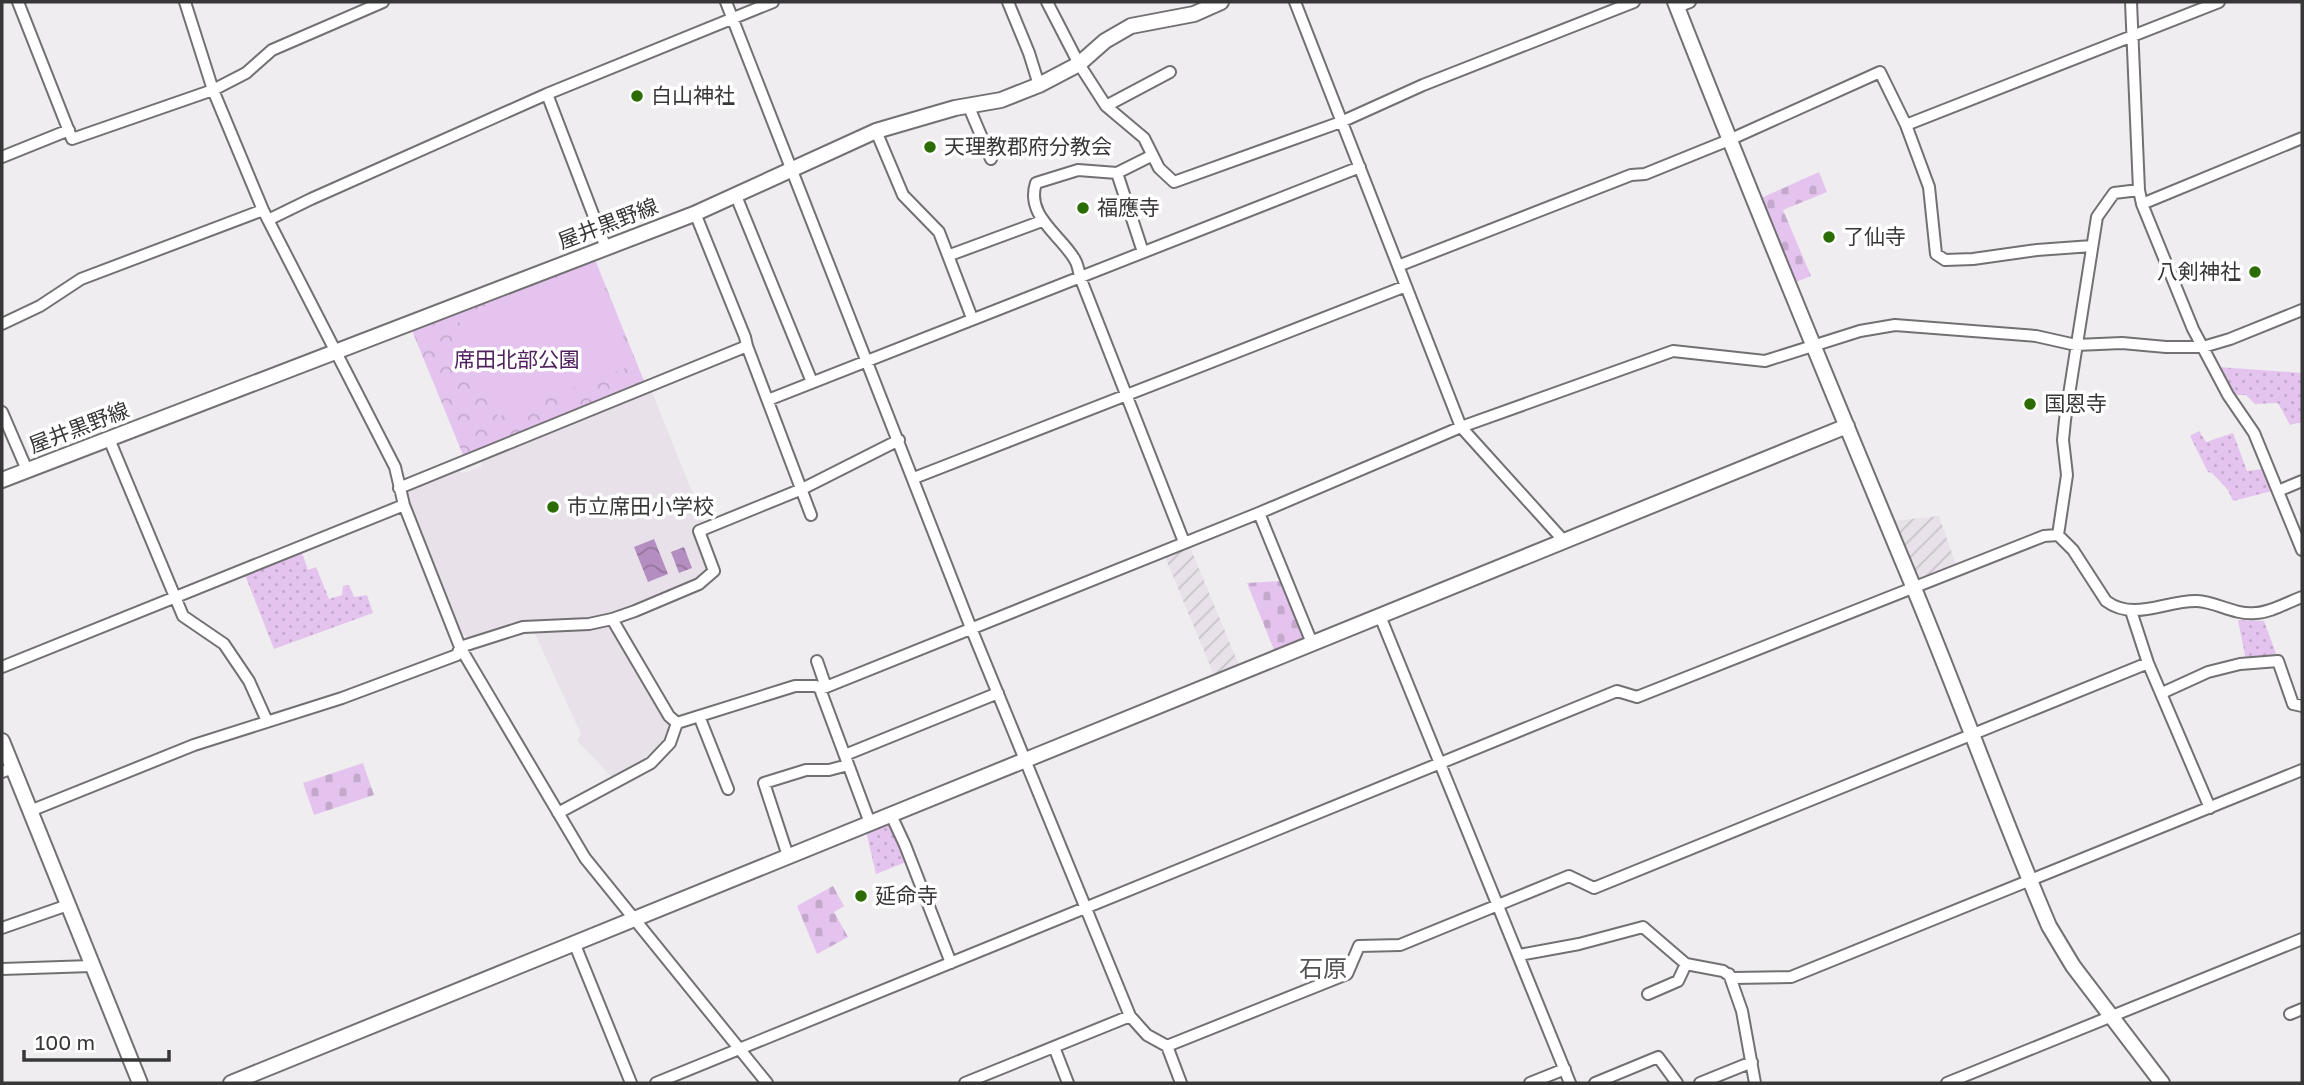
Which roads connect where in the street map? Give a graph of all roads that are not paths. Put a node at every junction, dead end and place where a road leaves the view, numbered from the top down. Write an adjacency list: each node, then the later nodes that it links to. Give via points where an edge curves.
1 (18, 2): 27 (street)
2 (185, 2): 21 (street)
3 (383, 2): 21 (street, via 272,50 246,73)
4 (726, 2): 14 (street)
5 (773, 2): 14 (street)
6 (1008, 2): 19 (street)
7 (1047, 2): 16 (street)
8 (1221, 2): 16 (street, 屋井黒野線, via 1195,14 1131,26)
9 (1295, 2): 25 (street)
10 (1634, 2): 25 (street)
11 (2131, 2): 15 (street)
12 (2219, 2): 15 (street)
13 (1681, 3): 30 (street)
14 (733, 17): 22 (street); 35 (street)
15 (2133, 36): 26 (street); 37 (street)
16 (1079, 64): 19 (street, 屋井黒野線); 24 (street)
17 (1170, 72): 20 (street)
18 (1138, 74): 20 (street)
19 (1039, 85): 23 (street, 屋井黒野線, via 1001,100)
20 (1142, 86): 24 (street)
21 (214, 90): 27 (street, via 72,139); 41 (street)
22 (547, 94): 41 (street); 44 (street)
23 (968, 105): 28 (street, 屋井黒野線); 33 (street)
24 (1106, 106): 31 (street, via 1144,138)
25 (1341, 122): 31 (street, via 1174,182); 34 (street)
26 (1906, 125): 30 (street, via 1880,72); 43 (street, via 1929,187 1936,254 1945,260)
27 (69, 130): 32 (street)
28 (876, 131): 35 (street, 屋井黒野線); 46 (street, via 903,195 939,232)
29 (2302, 138): 39 (street)
30 (1729, 140): 47 (street); 55 (street)
31 (1151, 156): 36 (street)
32 (2, 157)
33 (990, 159)
34 (1360, 167): 45 (street); 47 (street)
35 (792, 169): 38 (street, 屋井黒野線); 58 (street)
36 (1117, 173): 42 (street, via 1078,170 1036,183 1033,193); 45 (street)
37 (2138, 190): 39 (street); 43 (street, via 2121,190 2107,201 2097,217)
38 (736, 197): 40 (street, 屋井黒野線); 59 (street)
39 (2142, 204): 56 (street)
40 (694, 214): 44 (street, 屋井黒野線); 54 (street)
41 (266, 215): 52 (street, via 81,279); 57 (street)
42 (1042, 221): 46 (street); 48 (street, via 1076,261)
43 (2092, 246): 53 (street)
44 (606, 248): 57 (street, 屋井黒野線)
45 (1143, 252): 48 (street)
46 (950, 255): 51 (street)
47 (1398, 266): 49 (street)
48 (1080, 277): 51 (street); 60 (street)
49 (1406, 286): 60 (street); 64 (street)
50 (2302, 310): 56 (street)
51 (972, 318): 58 (street)
52 (2, 324)
53 (2076, 345): 55 (street, via 2036,336 1895,325); 56 (street); 77 (street, via 2063,440 2067,475)
54 (747, 346): 61 (street); 71 (street)
55 (1815, 346): 63 (street); 64 (street, via 1765,361 1673,351)
56 (2203, 347): 73 (street, via 2253,433)
57 (334, 352): 65 (street, 屋井黒野線); 71 (street, via 395,467)
58 (867, 360): 59 (street); 66 (street)
59 (812, 382): 61 (street)
60 (1127, 396): 68 (street); 79 (street)
61 (768, 400): 72 (street)
62 (2, 412): 67 (street)
63 (1847, 426): 78 (street); 81 (street)
64 (1461, 427): 75 (street); 78 (street)
65 (109, 439): 67 (street, 屋井黒野線); 82 (street)
66 (899, 440): 68 (street); 72 (street)
67 (27, 470): 69 (street, 屋井黒野線)
68 (914, 478): 87 (street)
69 (2, 480)
70 (2302, 481): 73 (street)
71 (399, 488): 74 (street)
72 (802, 489): 76 (street); 86 (street, via 699,531 715,571 699,584)
73 (2278, 491): 80 (street)
74 (404, 505): 82 (street); 89 (street)
75 (1259, 513): 79 (street); 88 (street)
76 (810, 515)
77 (2058, 535): 81 (street, via 2045,536); 84 (street, via 2106,601)
78 (1564, 541): 85 (street)
79 (1184, 542): 87 (street)
80 (2302, 550)
81 (1914, 588): 100 (street); 104 (street, via 1637,697 1617,691)
82 (175, 597): 92 (street); 98 (street, via 183,616 224,643)
83 (2302, 597): 84 (street, via 2258,614 2194,601)
84 (2131, 611): 91 (street)
85 (1380, 616): 88 (street); 104 (street)
86 (612, 619): 89 (street, via 523,627); 99 (street)
87 (971, 628): 93 (street); 94 (street)
88 (1312, 643): 103 (street)
89 (460, 647): 98 (street, via 457,655); 110 (street)
90 (817, 661): 93 (street)
91 (2148, 663): 95 (street); 100 (street)
92 (2, 667)
93 (823, 688): 97 (street, via 795,686); 102 (street)
94 (998, 693): 102 (street); 103 (street)
95 (2162, 693): 96 (street, via 2208,672 2278,661 2293,704); 108 (street)
96 (2302, 706)
97 (699, 716): 99 (street); 107 (street)
98 (267, 721): 109 (street)
99 (677, 723): 110 (street, via 670,743 651,763)
100 (1972, 735): 114 (street); 116 (street, via 1594,888 1569,876)
101 (2, 741): 105 (street)
102 (846, 760): 112 (street); 113 (street, via 829,770 806,770 764,783)
103 (1026, 760): 111 (street); 117 (street)
104 (1440, 765): 116 (street); 117 (street)
105 (7, 770): 109 (street)
106 (2302, 770): 108 (street)
107 (728, 789)
108 (2210, 808): 114 (street)
109 (30, 811): 115 (street)
110 (558, 813): 118 (street, via 585,858)
111 (891, 815): 112 (street); 123 (street)
112 (870, 823): 113 (street)
113 (788, 856): 118 (street)
114 (2030, 881): 127 (street, via 1791,977 1733,978); 132 (street, via 2062,950)
115 (68, 905): 119 (street); 125 (street)
116 (1497, 905): 122 (street); 133 (street, via 1400,945 1359,946 1347,974)
117 (1086, 908): 123 (street); 131 (street)
118 (634, 920): 121 (street); 135 (street)
119 (2, 928)
120 (2302, 939): 132 (street)
121 (575, 945): 140 (street); 141 (street)
122 (1518, 955): 124 (street, via 1643,927); 137 (street)
123 (951, 963): 135 (street)
124 (1686, 964): 127 (street); 128 (street, via 1678,981)
125 (92, 966): 126 (street); 139 (street)
126 (2, 969)
127 (1728, 974): 136 (street, via 1742,1011)
128 (1648, 994)
129 (2302, 1009): 130 (street)
130 (2290, 1014)
131 (1130, 1016): 133 (street, via 1147,1035); 134 (street)
132 (2111, 1017): 138 (street); 154 (street)
133 (1167, 1046): 146 (street)
134 (1054, 1047): 144 (street); 145 (street)
135 (740, 1049): 142 (street); 143 (street)
136 (1752, 1062): 151 (street); 152 (street)
137 (1565, 1069): 147 (street); 148 (street)
138 (1963, 1080): 153 (street)
139 (140, 1083)
140 (231, 1083)
141 (631, 1083)
142 (656, 1083)
143 (767, 1083)
144 (965, 1083)
145 (1068, 1083)
146 (1181, 1083)
147 (1530, 1083)
148 (1570, 1083)
149 (1595, 1083): 150 (street, via 1658,1057)
150 (1677, 1083)
151 (1700, 1083)
152 (1755, 1083)
153 (1947, 1083)
154 (2162, 1083)

